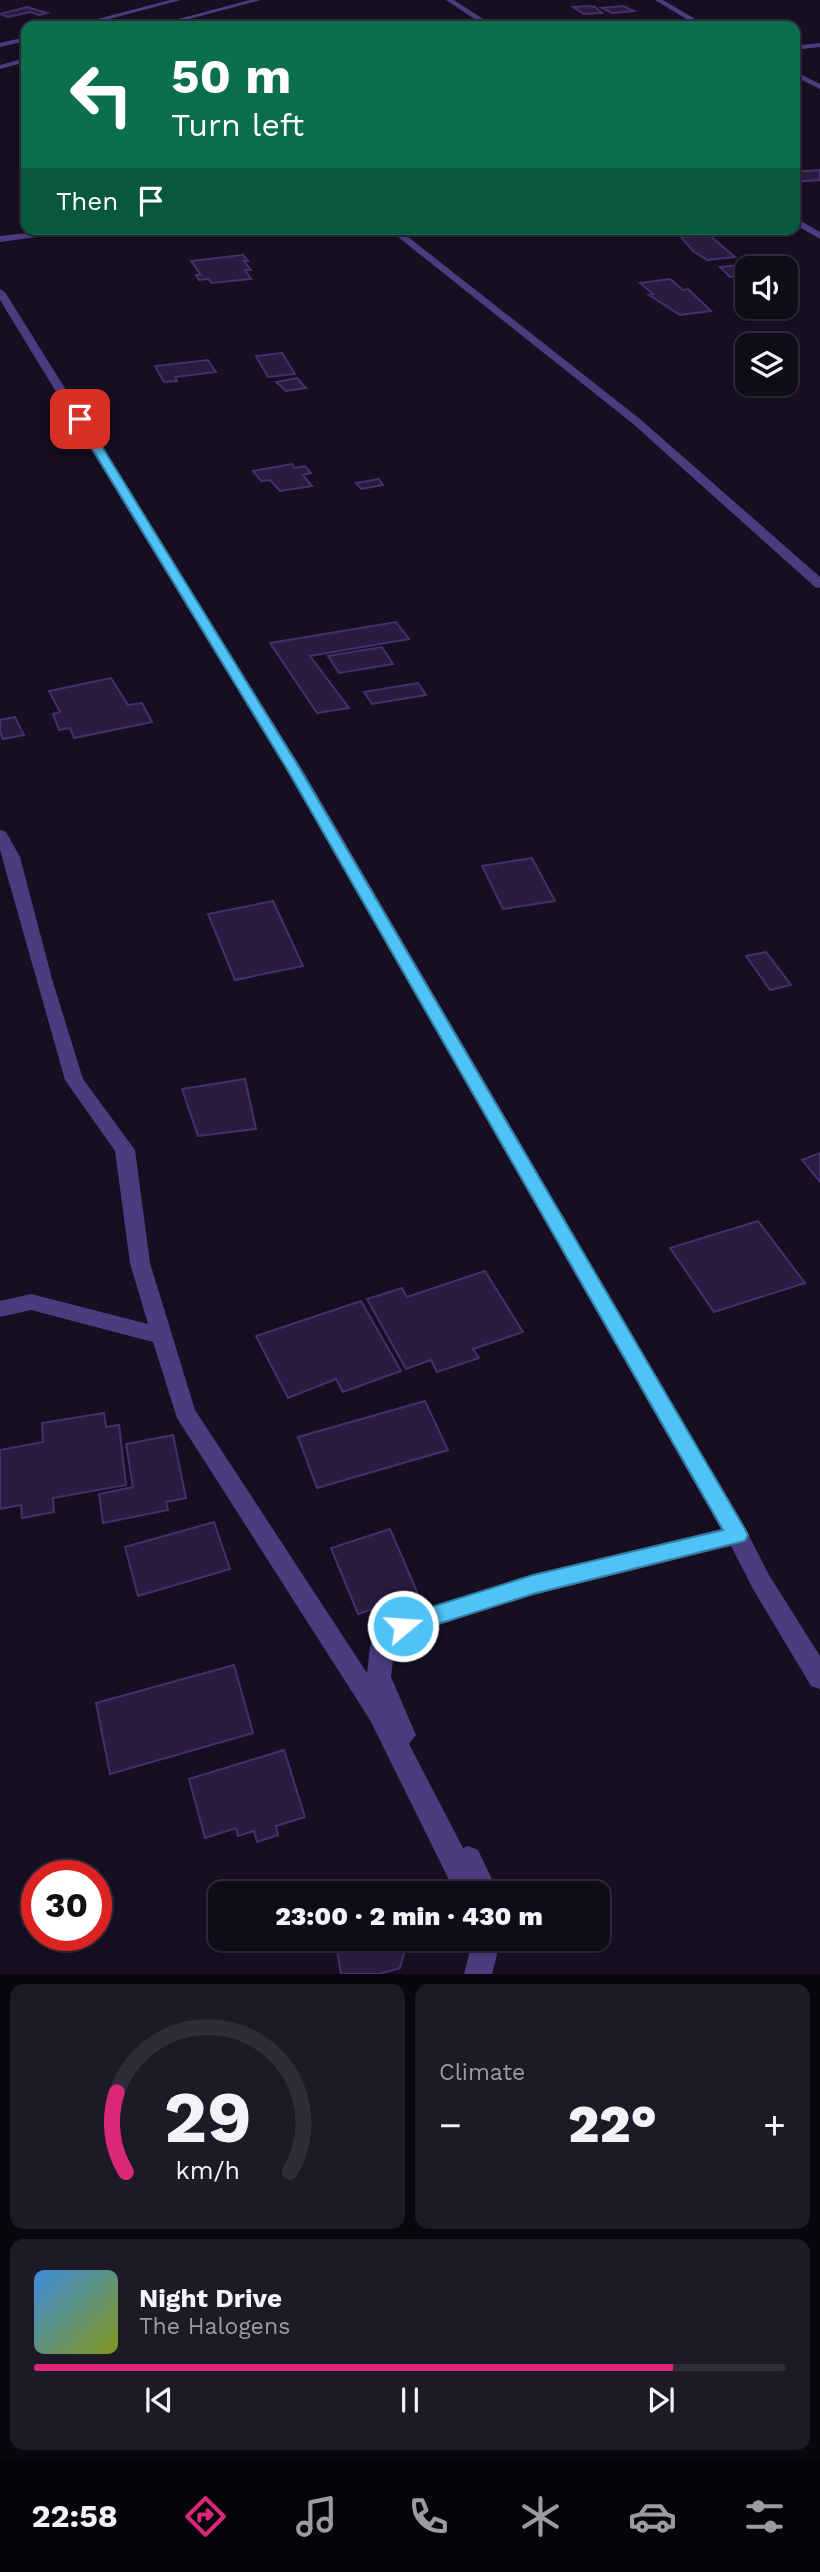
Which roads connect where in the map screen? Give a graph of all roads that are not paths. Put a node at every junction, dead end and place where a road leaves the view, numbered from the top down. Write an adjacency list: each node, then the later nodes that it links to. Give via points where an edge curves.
1 (178, 0): 5 (street)
2 (258, 0): 6 (street)
3 (449, 0): 7 (street)
4 (658, 0): 8 (street)
5 (95, 21)
6 (176, 21)
7 (482, 21)
8 (694, 21)
9 (21, 39): 10 (street)
10 (0, 45)
11 (820, 45): 12 (street)
12 (800, 47)
13 (21, 61): 14 (street)
14 (0, 67)
15 (800, 76): 16 (street)
16 (820, 87)
17 (800, 224): 20 (street)
18 (37, 235): 21 (street)
19 (400, 235): 23 (street, via 636,421)
20 (820, 236)
21 (0, 239)
22 (0, 292): 27 (street, via 293,769)
23 (820, 584)
24 (0, 835): 26 (street, via 12,857 74,1080 125,1150 140,1263)
25 (0, 1309): 26 (street, via 31,1303)
26 (162, 1336): 29 (street, via 185,1412 379,1712)
27 (737, 1535): 28 (street); 30 (street, via 507,1593 403,1626 382,1647 379,1677)
28 (820, 1678)
29 (466, 1881)
30 (478, 1881)

